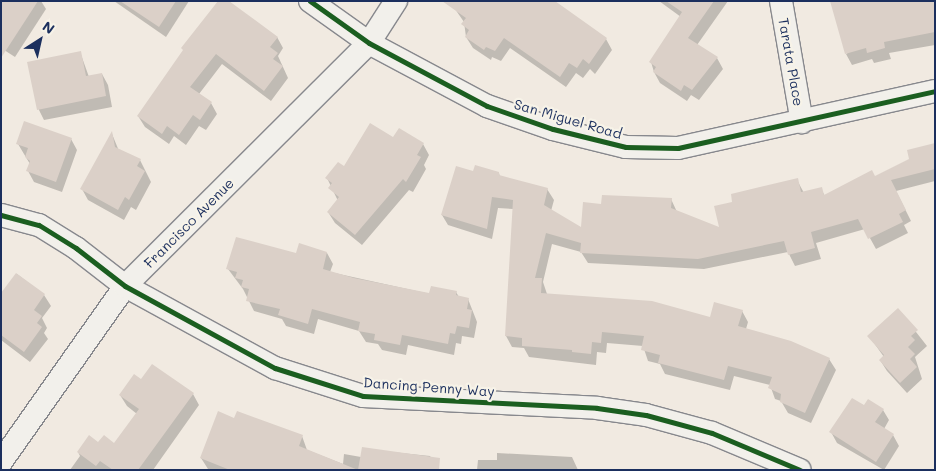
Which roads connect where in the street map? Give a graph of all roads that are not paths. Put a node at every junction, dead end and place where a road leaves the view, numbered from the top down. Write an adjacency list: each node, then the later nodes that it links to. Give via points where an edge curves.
1 (310, 1): 4 (street, San Miguel Road)
2 (396, 1): 4 (street, Francisco Avenue)
3 (781, 1): 6 (street, Tarata Place)
4 (369, 43): 6 (street, San Miguel Road, via 486,106 552,129 626,147 678,148); 8 (street, Francisco Avenue)
5 (935, 91): 6 (street, San Miguel Road)
6 (802, 122)
7 (1, 215): 8 (street, Dancing Penny Way, via 39,225 76,248)
8 (125, 286): 9 (street, Francisco Avenue); 10 (street, Dancing Penny Way, via 275,368 363,396 597,408 646,415 712,433)
9 (1, 462)
10 (800, 470)

